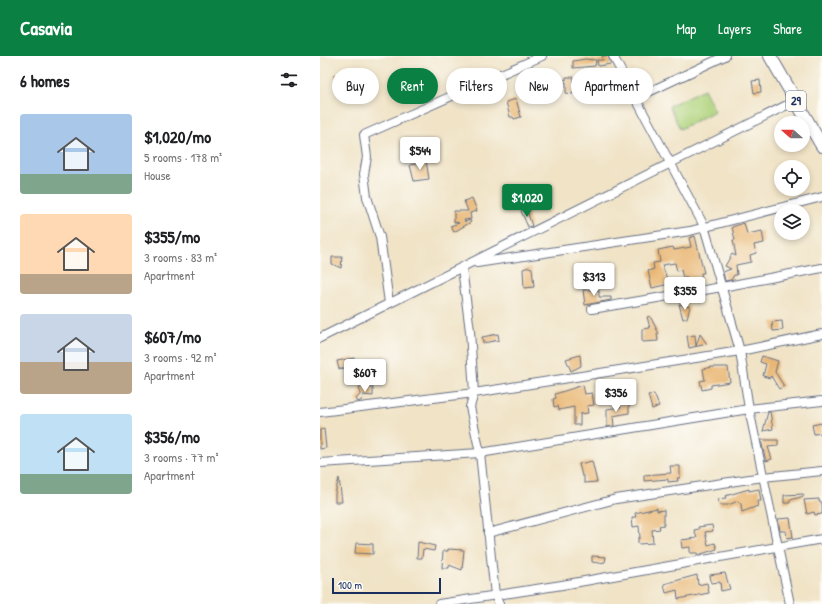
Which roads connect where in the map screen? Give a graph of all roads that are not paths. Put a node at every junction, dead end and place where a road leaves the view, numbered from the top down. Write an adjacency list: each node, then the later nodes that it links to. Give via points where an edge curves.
1 (542, 56): 5 (street)
2 (613, 56): 6 (street)
3 (725, 56): 7 (street)
4 (770, 56): 8 (main road, 29)
5 (528, 58): 17 (street, via 364,135 367,197 380,237)
6 (620, 68)
7 (653, 90)
8 (795, 101): 10 (main road, 29); 11 (street)
9 (639, 104): 11 (street)
10 (822, 146)
11 (671, 163): 13 (street); 14 (street)
12 (822, 197): 13 (street)
13 (704, 226): 14 (street, via 690,231); 16 (street)
14 (465, 266): 17 (street); 22 (street)
15 (822, 268): 16 (street)
16 (722, 287): 18 (street); 21 (street)
17 (388, 304): 20 (street)
18 (592, 309)
19 (822, 334): 21 (street)
20 (320, 338)
21 (740, 352): 22 (street); 24 (street)
22 (474, 393): 25 (street); 26 (street, via 470,407)
23 (822, 401): 24 (street)
24 (749, 409): 26 (street); 29 (street)
25 (320, 412)
26 (480, 453): 27 (street); 30 (street)
27 (320, 462)
28 (822, 471): 29 (street)
29 (763, 477): 30 (street, via 616,499); 32 (street)
30 (488, 533): 33 (street)
31 (822, 539): 32 (street)
32 (778, 547): 33 (street); 36 (street)
33 (495, 595): 34 (street); 35 (street)
34 (439, 604)
35 (499, 604)
36 (790, 604)

